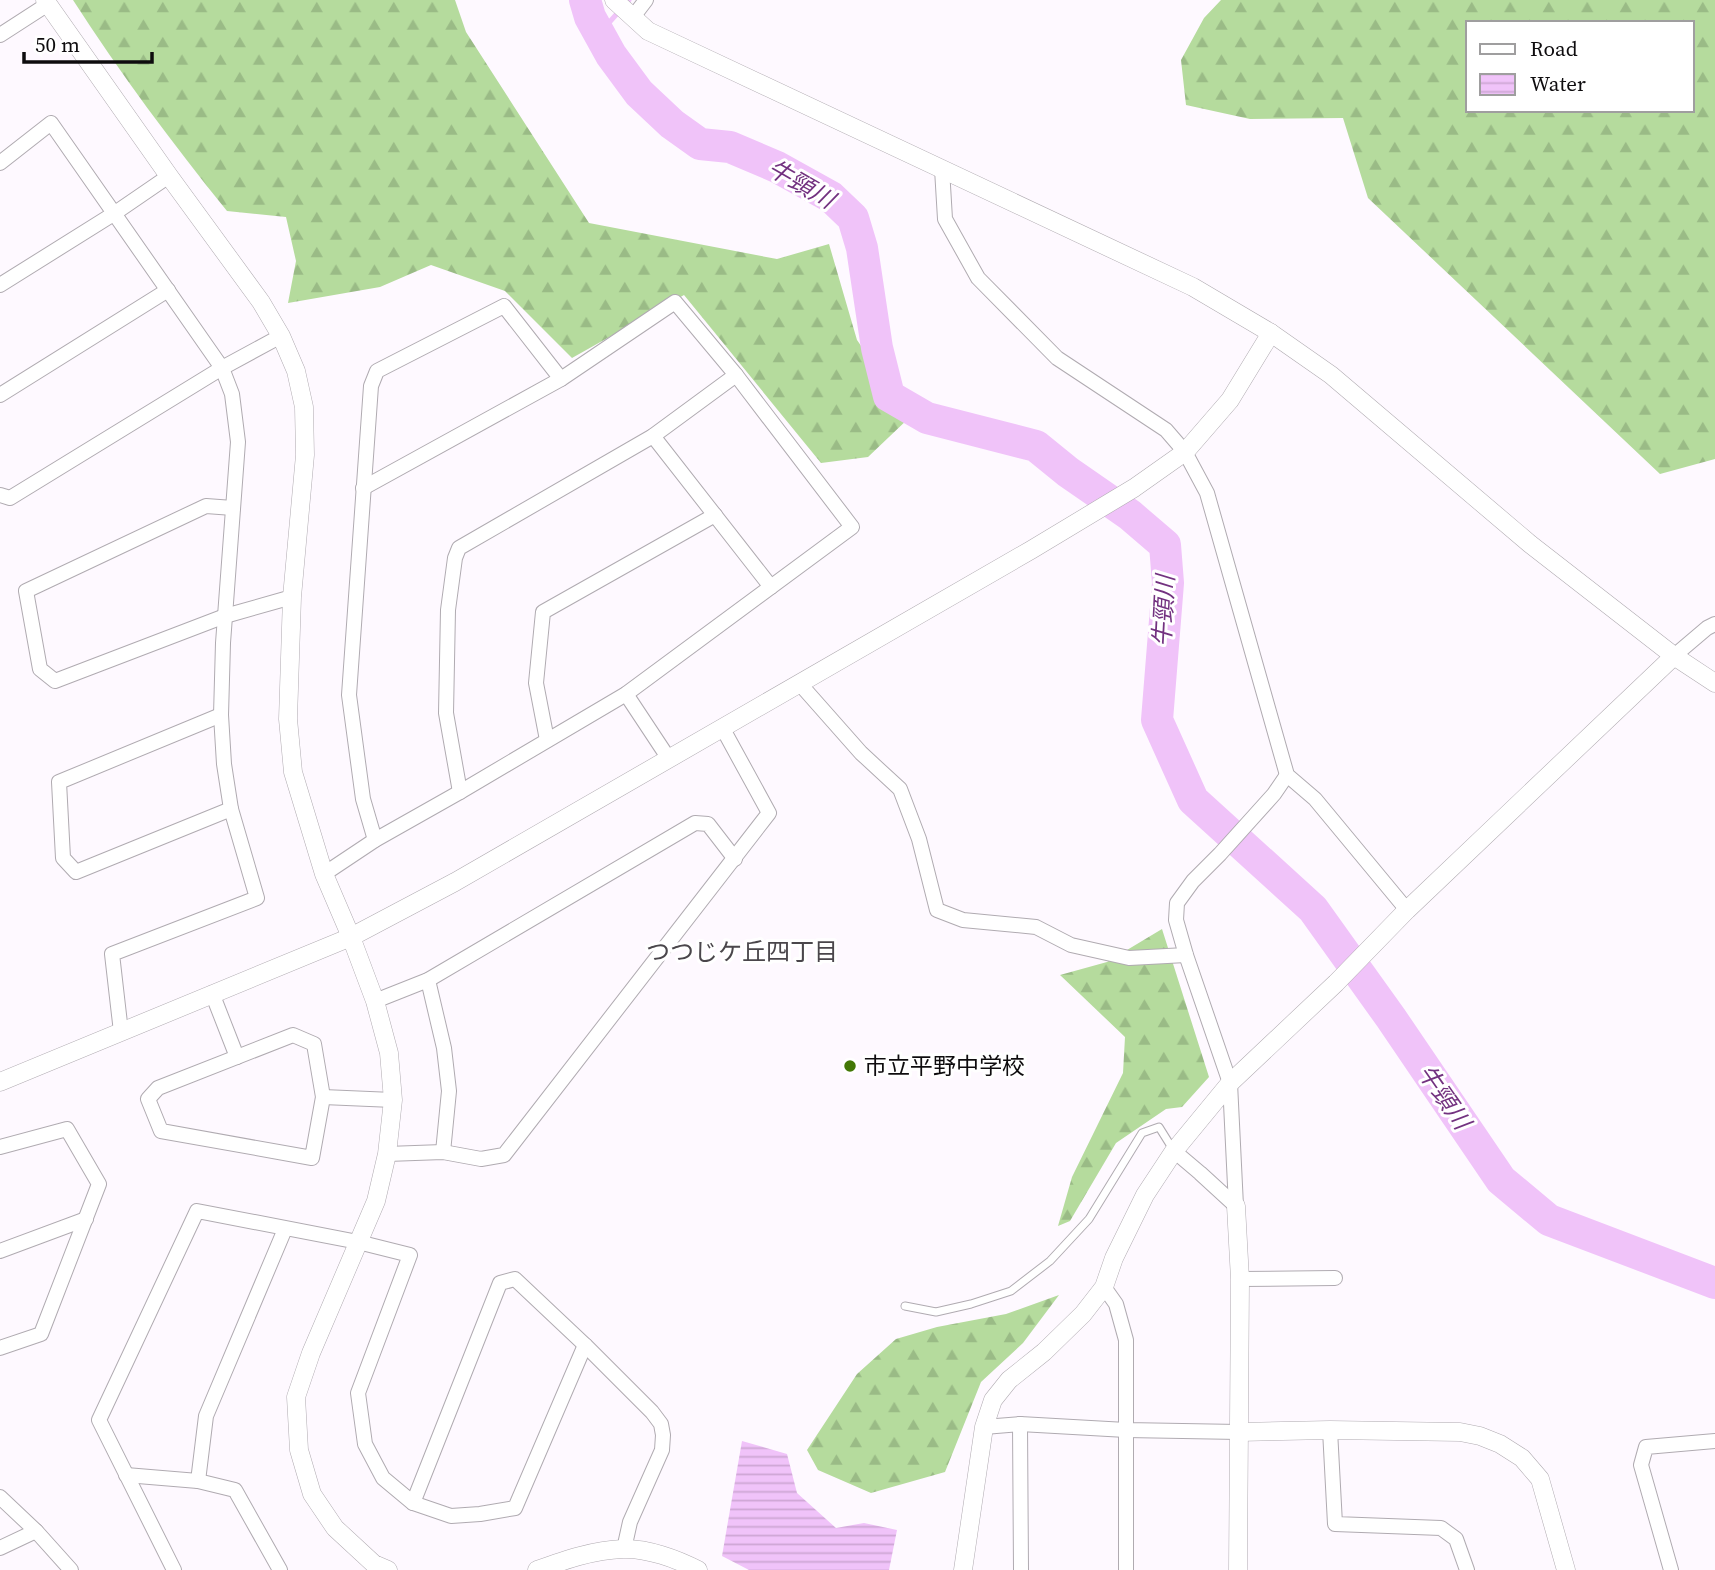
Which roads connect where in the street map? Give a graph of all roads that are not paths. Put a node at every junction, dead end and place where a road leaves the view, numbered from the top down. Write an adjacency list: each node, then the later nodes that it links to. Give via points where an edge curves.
1 (614, 0): 4 (street)
2 (646, 0): 4 (street)
3 (47, 2): 5 (street); 8 (street)
4 (633, 17): 7 (street, via 648,30)
5 (0, 35)
6 (0, 163): 9 (street, via 51,123)
7 (942, 169): 12 (street, via 1193,287); 19 (street, via 945,219 978,278 1057,358 1166,430)
8 (169, 176): 9 (street); 13 (street)
9 (115, 213): 10 (street); 11 (street)
10 (0, 285)
11 (168, 290): 14 (street); 17 (street)
12 (1271, 333): 19 (street, via 1230,400); 28 (street, via 1331,375 1530,544)
13 (281, 336): 14 (street); 25 (street, via 304,407 305,455)
14 (222, 368): 21 (street, via 10,498); 22 (street, via 232,394 238,442)
15 (736, 375): 16 (street, via 675,302); 18 (street); 24 (street, via 852,527)
16 (561, 379): 20 (street); 20 (street, via 504,306 377,371)
17 (0, 395)
18 (653, 436): 23 (street); 37 (street, via 459,548 448,610 446,713)
19 (1185, 452): 30 (street, via 1077,523); 36 (street, via 1207,493)
20 (363, 488): 39 (street, via 349,695 363,799)
21 (0, 495)
22 (233, 508): 26 (street); 26 (street, via 206,506 26,591 40,669 55,681)
23 (715, 515): 24 (street); 34 (street, via 543,612 536,683)
24 (771, 587): 31 (street)
25 (292, 597): 26 (street); 41 (street, via 288,719 293,772)
26 (225, 616): 32 (street)
27 (1715, 624): 28 (street)
28 (1674, 656): 29 (street); 42 (street)
29 (1715, 683)
30 (800, 684): 33 (street); 44 (street, via 860,753 900,789 919,839 937,910 963,920 1036,927 1071,945 1129,958)
31 (626, 694): 34 (street); 35 (street)
32 (221, 715): 38 (street); 38 (street, via 59,782 63,858 76,872)
33 (723, 729): 35 (street); 40 (street, via 769,813)
34 (547, 740): 37 (street)
35 (669, 759): 43 (street)
36 (1287, 775): 42 (street, via 1315,799); 44 (street, via 1177,902 1176,920)
37 (460, 792): 39 (street)
38 (231, 809): 48 (street, via 257,898 112,954)
39 (375, 840): 41 (street)
40 (735, 859): 45 (street, via 708,824 695,823); 56 (street, via 504,1155 481,1159)
41 (324, 874): 43 (street)
42 (1407, 910): 51 (street)
43 (351, 937): 46 (street); 47 (street)
44 (1186, 955): 51 (street)
45 (428, 980): 47 (street); 56 (street, via 449,1091)
46 (212, 993): 48 (street); 49 (street)
47 (375, 1001): 53 (street, via 389,1054)
48 (121, 1032): 50 (street)
49 (237, 1057): 52 (street, via 293,1035 314,1044); 52 (street, via 158,1088 148,1099 161,1131 312,1158)
50 (0, 1082)
51 (1230, 1083): 55 (street); 58 (street)
52 (323, 1097): 53 (street)
53 (393, 1100): 57 (street)
54 (0, 1147): 59 (street, via 67,1129 99,1184)
55 (1174, 1151): 58 (street); 65 (street, via 1145,1195); 66 (lane, via 1159,1127 1142,1133 1089,1219 1050,1261 1011,1291 936,1312)
56 (443, 1152): 57 (street)
57 (387, 1154): 61 (street, via 376,1201)
58 (1236, 1206): 64 (street)
59 (86, 1219): 62 (street); 68 (street, via 41,1334)
60 (285, 1229): 61 (street); 75 (street, via 197,1211 99,1420); 76 (street, via 206,1416)
61 (358, 1242): 78 (street, via 410,1255 358,1393 365,1444 383,1478); 85 (street, via 296,1397 299,1450 312,1494 335,1528 374,1564)
62 (0, 1251)
63 (1335, 1278): 64 (street)
64 (1240, 1279): 73 (street)
65 (1104, 1287): 70 (street, via 1083,1314 1009,1380 993,1400); 71 (street, via 1116,1304 1126,1340)
66 (905, 1306)
67 (585, 1345): 78 (street, via 515,1508 452,1516); 78 (street, via 515,1279 500,1283); 81 (street, via 661,1424 662,1450 630,1522)
68 (0, 1348)
69 (1020, 1424): 70 (street); 71 (street); 89 (street)
70 (984, 1427): 88 (street)
71 (1126, 1430): 73 (street); 90 (street)
72 (1330, 1430): 73 (street); 92 (street, via 1335,1524 1441,1528 1456,1539); 93 (street, via 1460,1432 1500,1444 1522,1458 1539,1479)
73 (1239, 1432): 91 (street)
74 (1715, 1441): 94 (street, via 1646,1447 1641,1465)
75 (127, 1475): 76 (street); 83 (street)
76 (198, 1481): 84 (street, via 235,1490)
77 (0, 1497): 79 (street)
78 (413, 1503)
79 (36, 1531): 80 (street); 82 (street)
80 (0, 1548)
81 (624, 1549): 86 (street, via 577,1556); 87 (street, via 659,1554)
82 (71, 1570)
83 (174, 1570)
84 (280, 1570)
85 (388, 1570)
86 (537, 1570)
87 (698, 1570)
88 (963, 1570)
89 (1021, 1570)
90 (1126, 1570)
91 (1238, 1570)
92 (1466, 1570)
93 (1566, 1570)
94 (1671, 1570)

